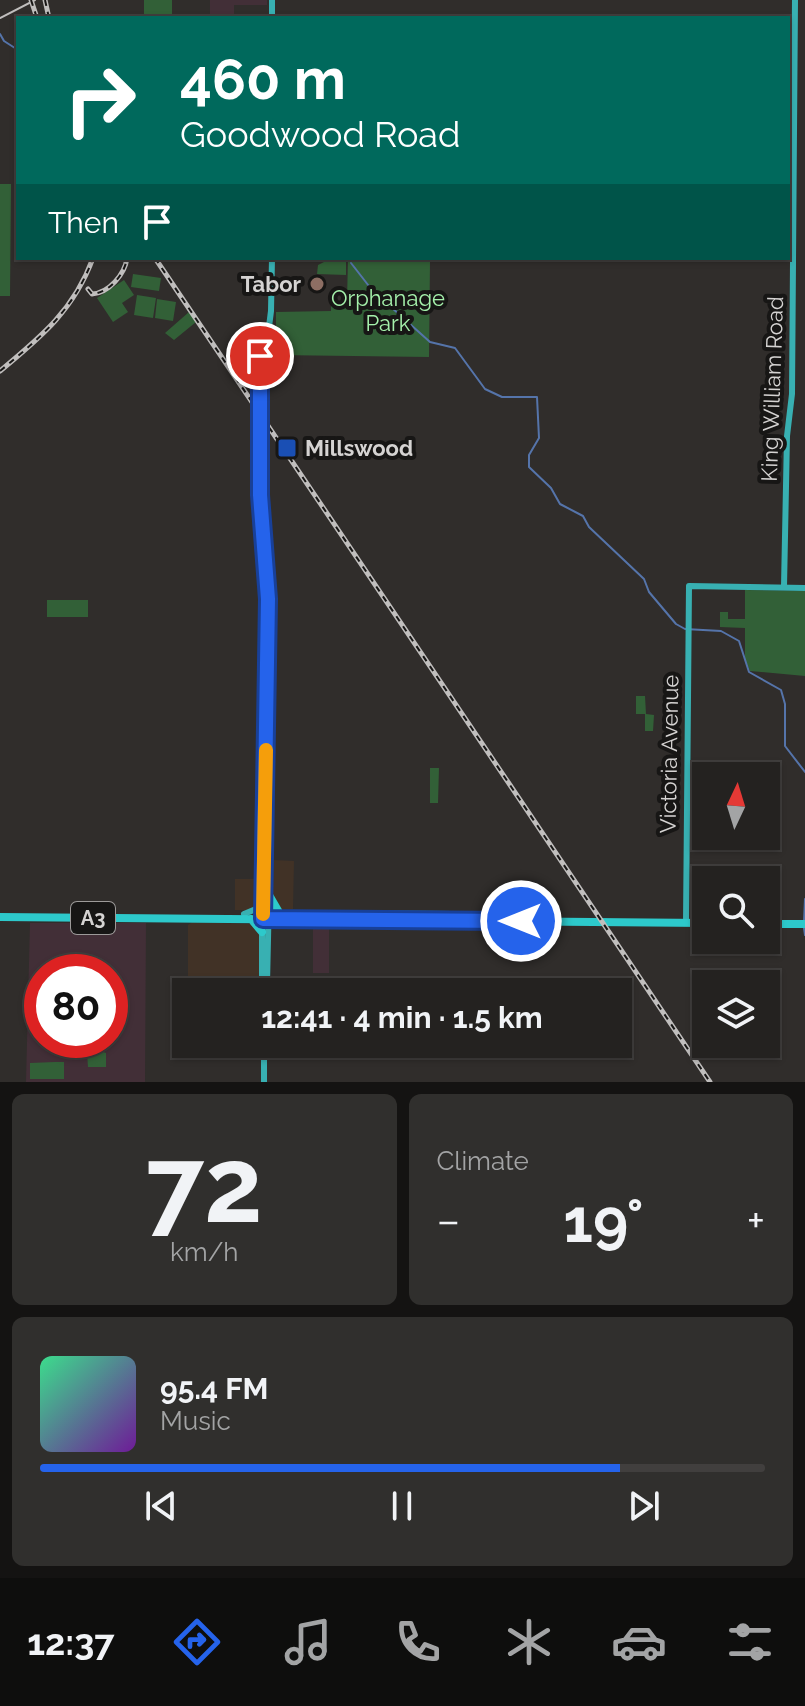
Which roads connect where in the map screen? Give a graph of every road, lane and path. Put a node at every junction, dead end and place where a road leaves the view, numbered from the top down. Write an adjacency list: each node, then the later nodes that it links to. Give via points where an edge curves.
1 (795, 0): 3 (main road, King William Road, via 792,394)
2 (270, 260): 5 (main road, via 264,366 270,558)
3 (784, 587): 4 (main road); 10 (main road, Victoria Avenue, via 689,586)
4 (805, 588)
5 (265, 880): 6 (main road); 9 (main road)
6 (269, 895): 8 (highway); 9 (main road)
7 (0, 915): 9 (highway, A3)
8 (282, 917): 9 (highway, A3); 10 (highway, A3)
9 (266, 919): 14 (main road)
10 (686, 920): 11 (highway, A3)
11 (692, 920)
12 (780, 921): 13 (highway)
13 (803, 921)
14 (262, 978)
15 (264, 1058): 16 (main road)
16 (264, 1082)

